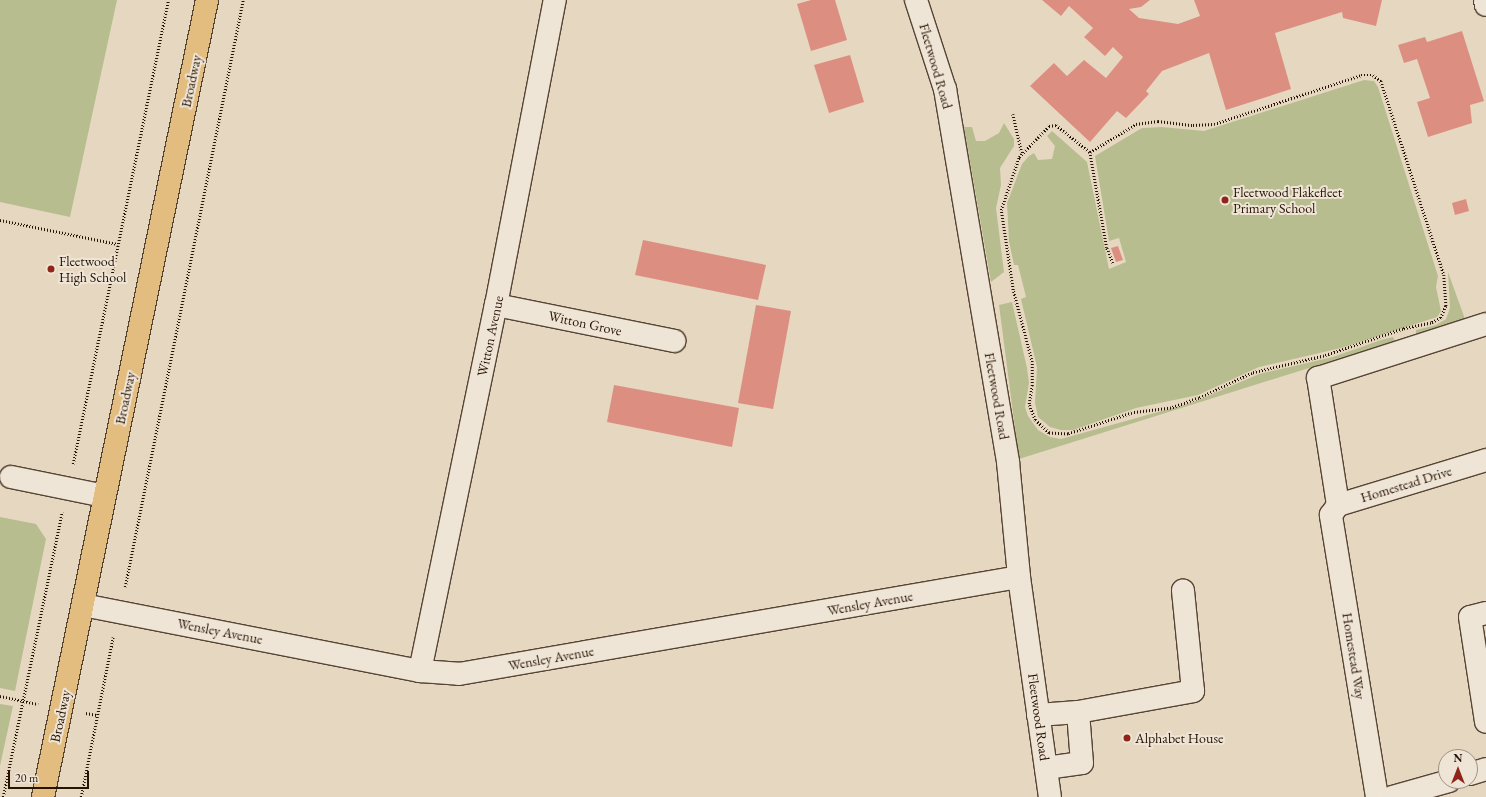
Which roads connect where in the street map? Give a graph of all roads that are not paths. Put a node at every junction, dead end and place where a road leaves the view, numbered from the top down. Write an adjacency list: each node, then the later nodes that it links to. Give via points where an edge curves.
1 (207, 0): 11 (main road, Broadway)
2 (555, 0): 6 (street, Witton Avenue)
3 (916, 0): 13 (street, Fleetwood Road, via 945,89 1008,462)
4 (1485, 0): 5 (street)
5 (1486, 5)
6 (496, 305): 8 (street, Witton Grove); 17 (street, Witton Avenue)
7 (1486, 324): 12 (street, Homestead Way, via 1318,378)
8 (674, 342)
9 (1486, 460): 12 (street, Homestead Drive)
10 (11, 477): 11 (street)
11 (104, 496): 15 (main road, Broadway)
12 (1334, 510): 25 (street, Homestead Way)
13 (1019, 577): 17 (street, Wensley Avenue, via 459,674); 19 (street, Fleetwood Road)
14 (1183, 590): 18 (street, via 1194,691)
15 (83, 605): 17 (street, Wensley Avenue); 23 (main road, Broadway)
16 (1486, 613): 20 (street, via 1470,618)
17 (420, 670)
18 (1078, 712): 19 (street); 21 (street, via 1082,763)
19 (1038, 716): 21 (street, Fleetwood Road)
20 (1486, 722)
21 (1046, 768): 24 (street, Fleetwood Road)
22 (1438, 784): 26 (street)
23 (43, 797)
24 (1050, 797)
25 (1377, 797)
26 (1392, 797)

